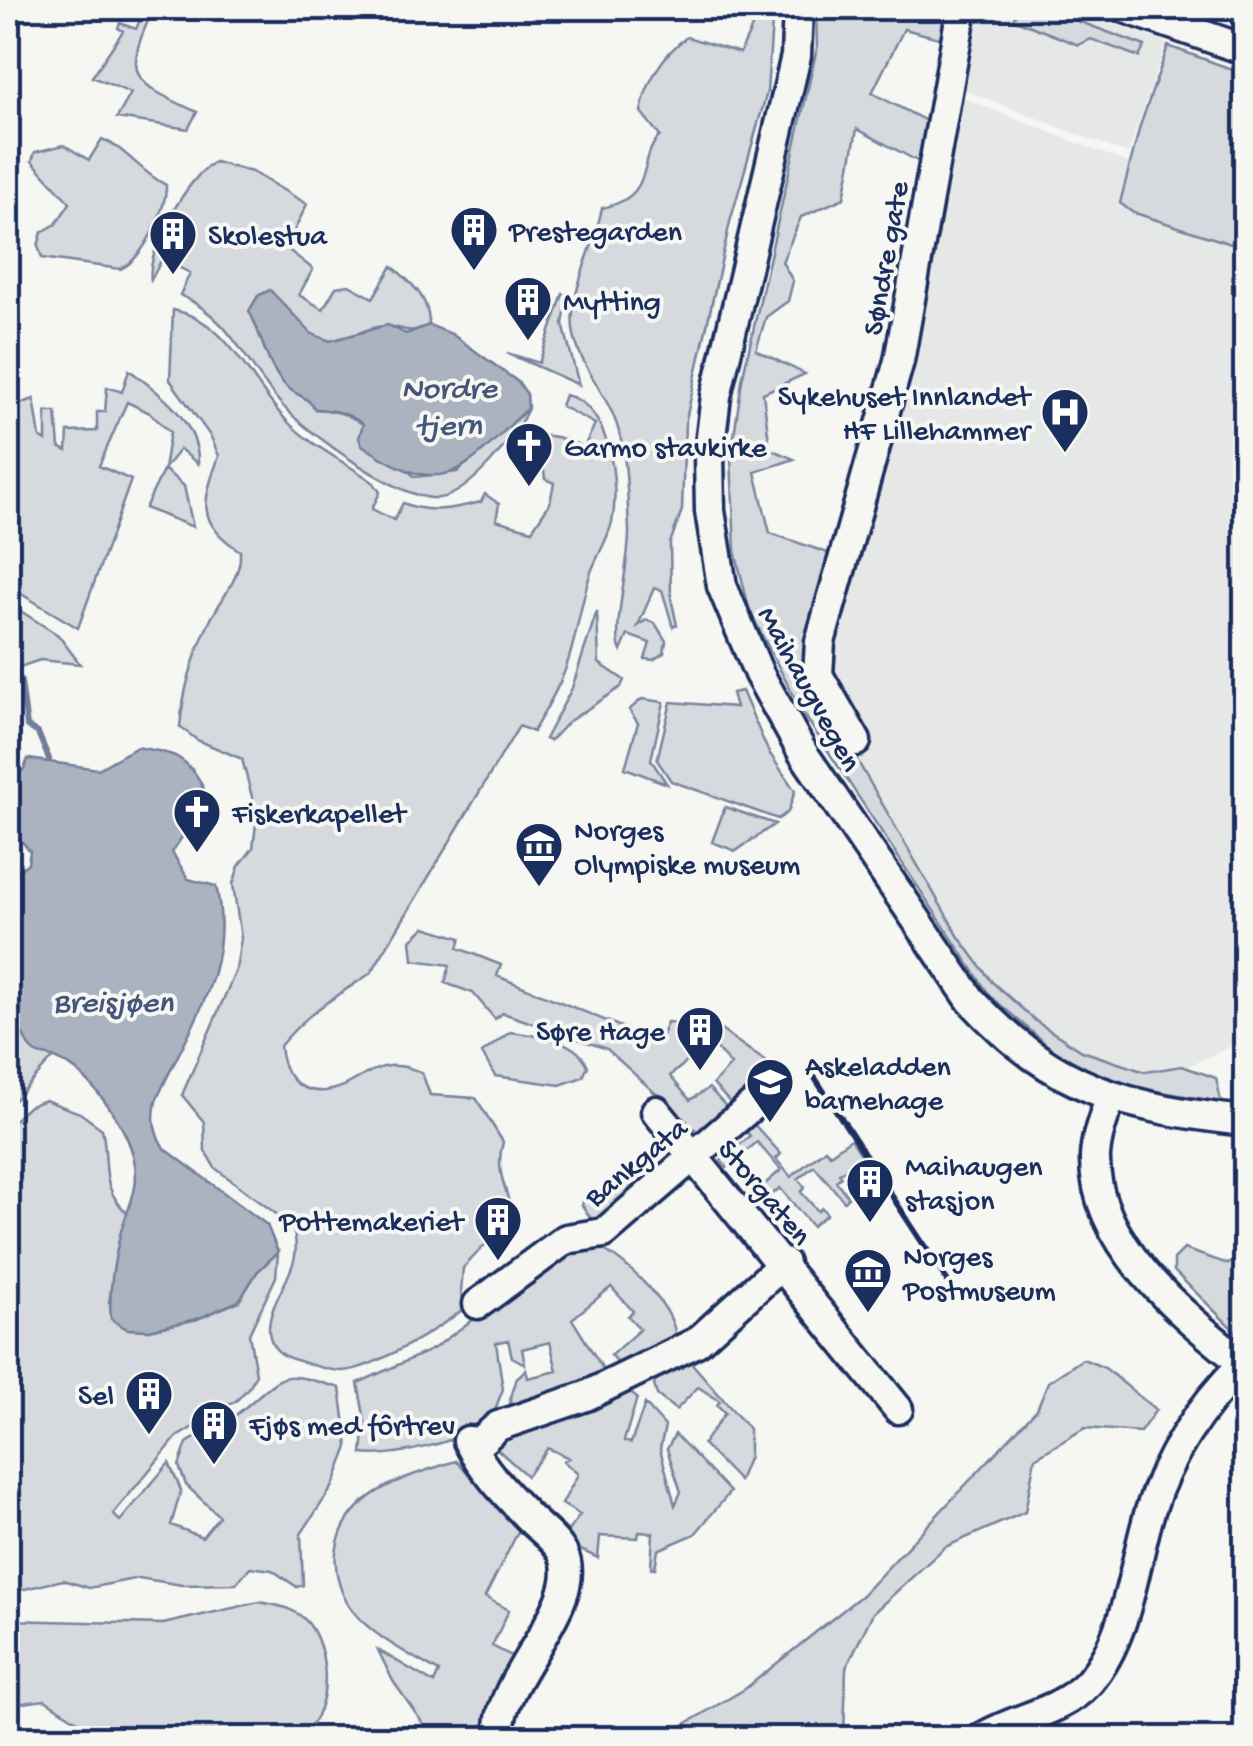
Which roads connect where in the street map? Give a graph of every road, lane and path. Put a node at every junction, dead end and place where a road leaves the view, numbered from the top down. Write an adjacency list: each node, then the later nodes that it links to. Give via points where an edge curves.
1 (798, 8): 7 (street, Maihaugvegen, via 796,56 716,396 710,512 722,586 745,645 803,752 972,1000 1025,1053)
2 (962, 8): 5 (street, Søndre gate, via 899,361 820,642 818,676)
3 (1125, 8): 4 (street)
4 (1246, 50)
5 (856, 740)
6 (776, 1085): 10 (street, Bankgata)
7 (1111, 1097): 9 (street, Maihaugvegen, via 1172,1113); 13 (street, via 1095,1154 1102,1203 1113,1226 1163,1292)
8 (656, 1111): 10 (street, Storgaten)
9 (1246, 1121)
10 (694, 1155): 11 (street, Storgaten); 12 (street, Bankgata, via 604,1233 566,1239)
11 (784, 1263): 14 (street, Storgaten); 15 (street, via 698,1342 586,1396 498,1426 480,1442 468,1441 478,1462 554,1540 567,1567 563,1596 521,1666)
12 (478, 1304)
13 (1244, 1365): 16 (street, via 1193,1423 1165,1472 1116,1634 1098,1670 1064,1703)
14 (898, 1410)
15 (500, 1726)
16 (982, 1738)

